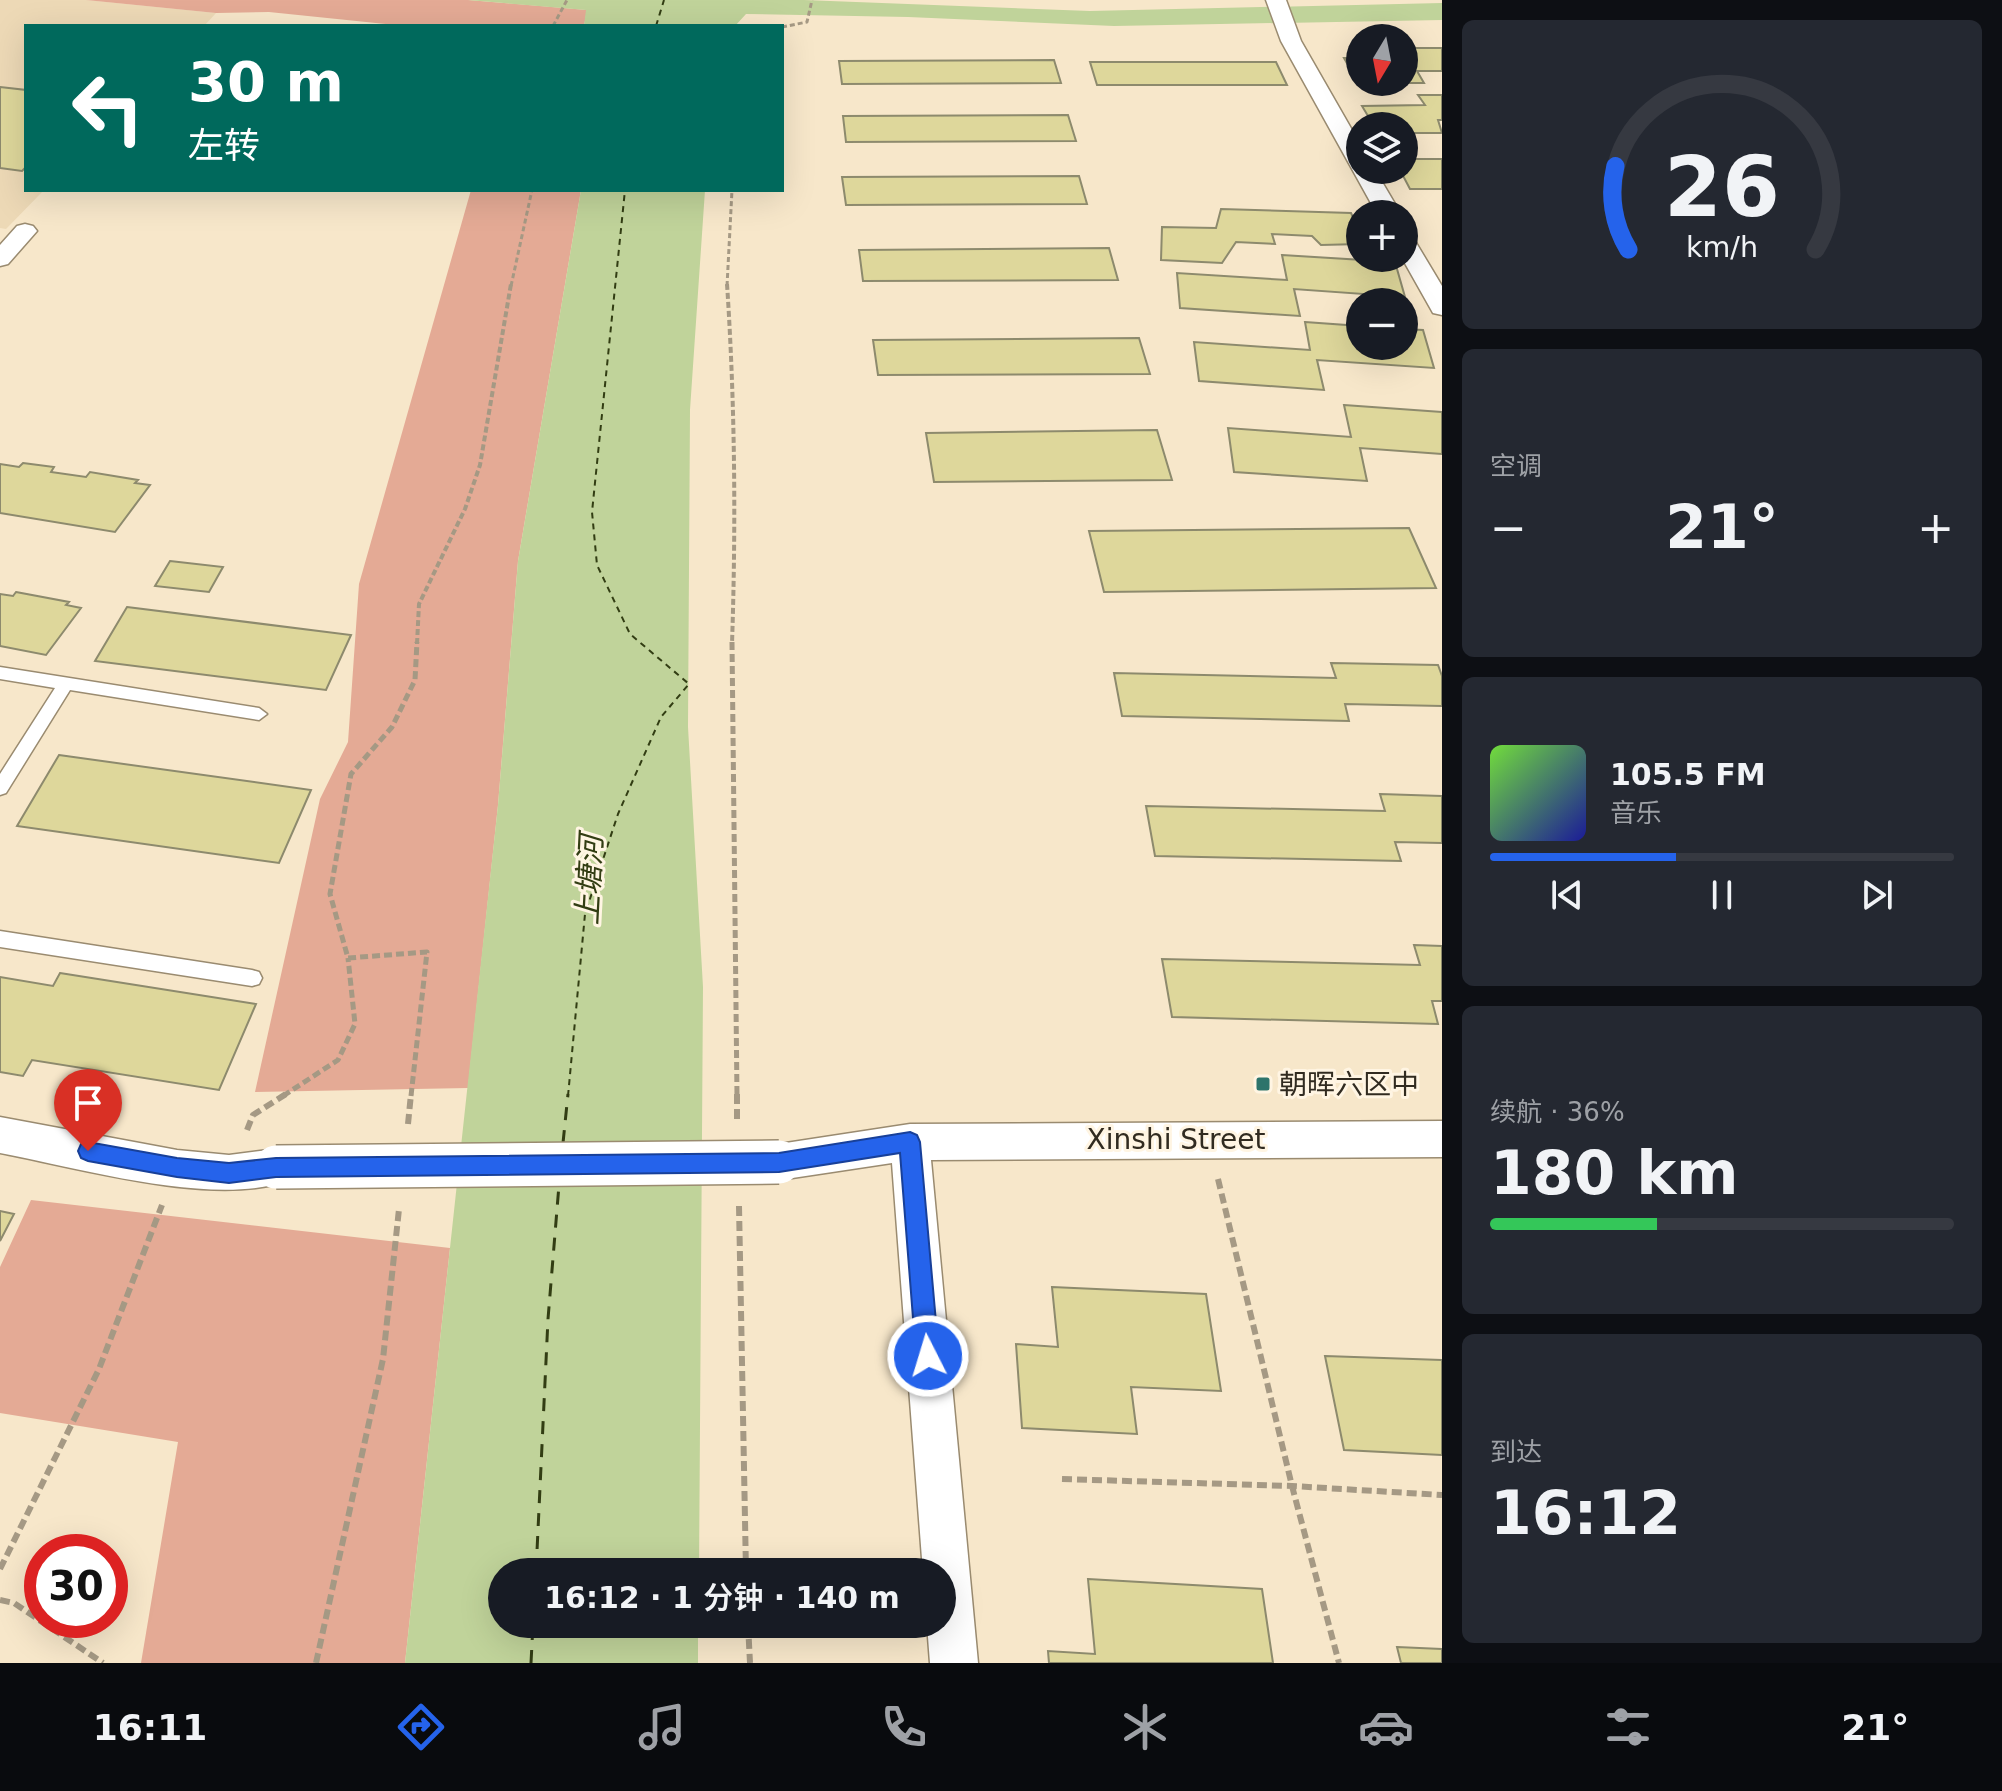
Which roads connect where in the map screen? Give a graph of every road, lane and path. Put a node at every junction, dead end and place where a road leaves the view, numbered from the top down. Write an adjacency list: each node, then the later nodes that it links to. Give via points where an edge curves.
1 (567, 0): 4 (path)
2 (812, 0): 5 (path, via 807,22)
3 (1276, 0): 6 (street, via 1291,41)
4 (554, 24)
5 (784, 27)
6 (1346, 138)
7 (532, 192): 18 (path, via 480,465 419,604 415,680 392,727 351,774 330,894)
8 (732, 192): 20 (path, via 727,280 736,519 731,672)
9 (25, 231): 10 (street)
10 (0, 259)
11 (1418, 266): 12 (street)
12 (1442, 308)
13 (0, 673): 14 (lane)
14 (65, 685): 15 (lane); 16 (lane)
15 (259, 714)
16 (0, 788)
17 (0, 939): 19 (lane)
18 (348, 958): 24 (path, via 427,952); 27 (path, via 355,1024 338,1060 253,1115)
19 (252, 978)
20 (737, 1131)
21 (0, 1135): 26 (street, Xinshi Street)
22 (1209, 1139): 23 (street, Xinshi Street); 25 (street, Xinshi Street); 31 (path)
23 (1442, 1139)
24 (406, 1140)
25 (910, 1142): 27 (street, Xinshi Street, bridge, via 779,1162 276,1167); 40 (street)
26 (177, 1168): 27 (street, Xinshi Street); 34 (path, via 99,1369)
27 (229, 1173)
28 (738, 1194): 33 (path)
29 (400, 1202): 38 (path, via 383,1359)
30 (1062, 1479): 31 (path)
31 (1292, 1486): 32 (path); 41 (path)
32 (1442, 1495)
33 (746, 1558)
34 (0, 1569)
35 (0, 1600): 37 (path, via 14,1603)
36 (749, 1638): 39 (path)
37 (103, 1663)
38 (316, 1663)
39 (750, 1663)
40 (954, 1663)
41 (1339, 1663)

